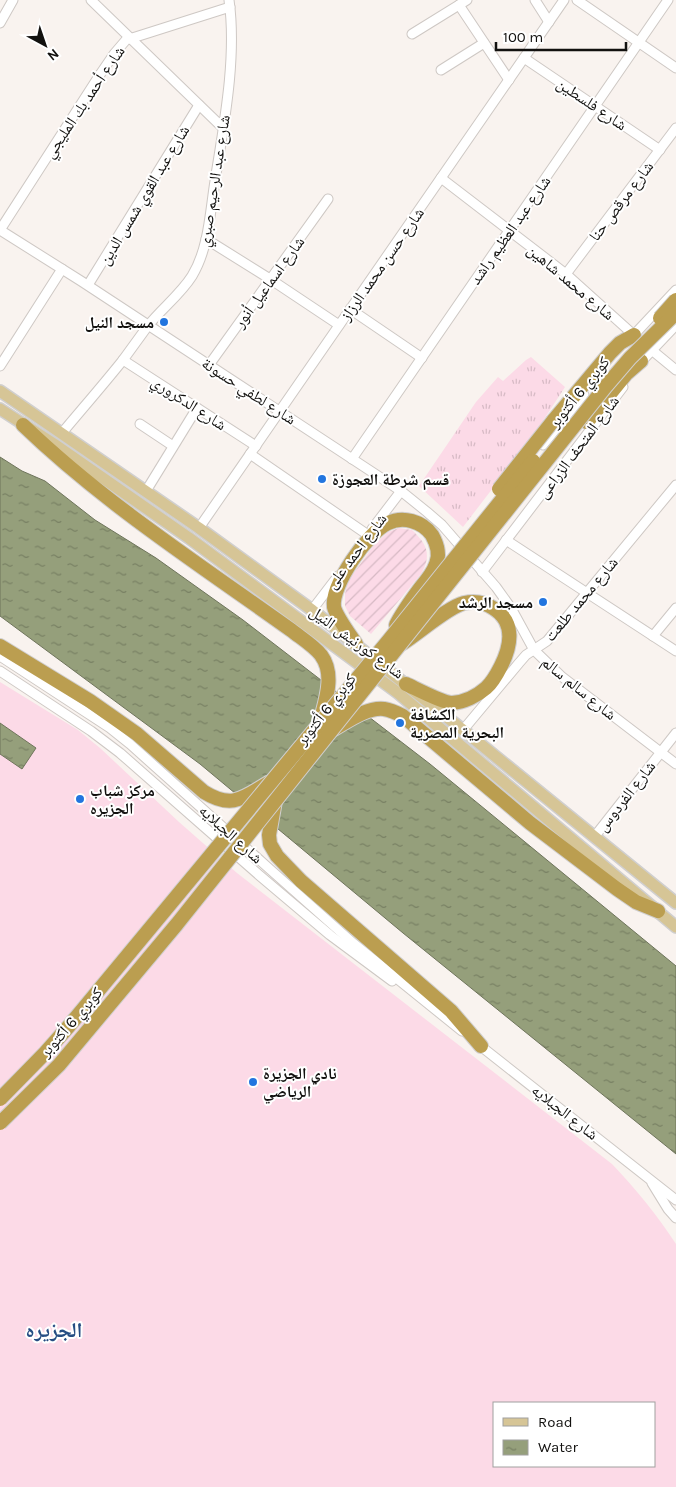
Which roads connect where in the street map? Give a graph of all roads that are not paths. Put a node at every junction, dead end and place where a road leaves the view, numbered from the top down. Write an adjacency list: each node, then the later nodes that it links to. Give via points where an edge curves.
1 (13, 0): 10 (street)
2 (90, 0): 12 (street)
3 (535, 0): 9 (street)
4 (564, 0): 9 (street, شارع حسن محمد الرزاز)
5 (577, 0): 13 (street)
6 (668, 0): 13 (street, شارع عبد العظيم راشد)
7 (463, 2): 11 (street); 14 (street)
8 (229, 4): 12 (street, شارع أحمد بك المليجي); 21 (street, شارع عبد الرحيم صبري, via 231,44)
9 (548, 22): 15 (street, شارع حسن محمد الرزاز)
10 (0, 23)
11 (412, 34)
12 (130, 39): 19 (street); 26 (street, شارع أحمد بك المليجي, via 105,67)
13 (639, 42): 16 (street); 20 (street, شارع عبد العظيم راشد)
14 (484, 43): 17 (street); 18 (street)
15 (524, 58): 18 (street, شارع حسن محمد الرزاز); 20 (street, شارع فلسطين)
16 (676, 68)
17 (441, 70)
18 (509, 80): 24 (street, شارع حسن محمد الرزاز)
19 (199, 105): 21 (street); 32 (street, شارع عبد القوي شمس الدين)
20 (596, 106): 23 (street, شارع فلسطين); 27 (street, شارع عبد العظيم راشد)
21 (223, 128): 28 (street, شارع عبد الرحيم صبري)
22 (676, 128): 23 (street, شارع مرقص حنا)
23 (660, 150): 30 (street, شارع مرقص حنا)
24 (441, 178): 27 (street, شارع محمد شاهين); 35 (street, شارع حسن محمد الرزاز)
25 (328, 199): 31 (street, شارع اسماعيل أنور)
26 (0, 230): 29 (street, شارع لطفي حسونة)
27 (509, 231): 30 (street, شارع محمد شاهين); 42 (street, شارع عبد العظيم راشد)
28 (206, 240): 31 (street); 37 (street, شارع عبد الرحيم صبري, via 192,276)
29 (62, 269): 32 (street, شارع لطفي حسونة); 46 (street)
30 (566, 274): 40 (street, شارع محمد شاهين)
31 (270, 280): 38 (street); 45 (street, شارع اسماعيل أنور)
32 (88, 286): 37 (street, شارع لطفي حسونة)
33 (676, 290): 40 (street, شارع المتحف الزراعى)
34 (676, 300): 68 (highway, كوبري 6 أكتوبر, bridge, via 615,361)
35 (350, 309): 38 (street, شارع حسن محمد الرزاز); 42 (street)
36 (676, 314): 71 (highway, كوبري 6 أكتوبر, bridge, via 611,379)
37 (148, 325): 43 (street, شارع عبد الرحيم صبري); 45 (street, شارع لطفي حسونة)
38 (339, 325): 51 (street, شارع حسن محمد الرزاز)
39 (676, 326): 41 (street, شارع المتحف الزراعى)
40 (634, 335): 41 (street, شارع محمد شاهين); 65 (street, شارع المتحف الزراعى); 68 (highway, bridge, via 610,352 553,421 457,542)
41 (651, 350): 44 (street, شارع المتحف الزراعى); 47 (street, شارع محمد شاهين)
42 (422, 358): 58 (street, شارع عبد العظيم راشد)
43 (123, 360): 49 (street, شارع الدكروري); 54 (street, شارع عبد الرحيم صبري)
44 (642, 361): 64 (street, شارع المتحف الزراعى); 71 (highway, via 626,374 448,595)
45 (209, 365): 51 (street, شارع لطفي حسونة)
46 (0, 366)
47 (676, 370)
48 (0, 391): 54 (main road, شارع كورنيش النيل)
49 (197, 408): 55 (street); 56 (street, شارع الدكروري)
50 (0, 409): 53 (main road, شارع كورنيش النيل)
51 (280, 412): 56 (street, شارع حسن محمد الرزاز); 58 (street, شارع لطفي حسونة)
52 (140, 424): 55 (street)
53 (24, 425): 81 (highway, via 57,457 150,530 321,655 329,679); 91 (main road, شارع كورنيش النيل, via 189,538 398,693)
54 (62, 433): 60 (main road, شارع كورنيش النيل)
55 (173, 446): 60 (street)
56 (256, 446): 57 (street, شارع حسن محمد الرزاز)
57 (250, 454): 62 (street, شارع حسن محمد الرزاز); 63 (street)
58 (352, 459): 61 (street, شارع لطفي حسونة)
59 (676, 485): 67 (street, شارع محمد طلعت)
60 (146, 491): 62 (main road, شارع كورنيش النيل)
61 (401, 491): 63 (street, شارع احمد على); 65 (street, شارع لطفي حسونة, via 442,525)
62 (199, 528): 70 (main road, شارع كورنيش النيل)
63 (373, 532): 70 (street, شارع احمد على); 73 (highway, bridge, via 387,523 409,520 429,531 438,552 431,574 405,609); 74 (highway, via 351,562 334,599 335,610)
64 (506, 540): 66 (street, شارع المتحف الزراعى); 67 (street)
65 (460, 546): 66 (street, شارع لطفي حسونة)
66 (482, 572): 76 (street, شارع سالم سالم, via 511,608)
67 (588, 592): 72 (street); 76 (street, شارع محمد طلعت, via 547,641)
68 (420, 602): 73 (highway, كوبري 6 أكتوبر, bridge)
69 (676, 608): 72 (street)
70 (312, 610): 74 (main road, شارع كورنيش النيل)
71 (416, 624): 73 (highway, كوبري 6 أكتوبر, bridge)
72 (653, 636): 77 (street)
73 (394, 643): 80 (highway, bridge, via 452,608 470,602 488,605 507,624 508,651 496,677 476,696 450,703); 81 (highway, كوبري 6 أكتوبر, bridge); 83 (highway, كوبري 6 أكتوبر, bridge)
74 (356, 644): 80 (main road, شارع كورنيش النيل)
75 (0, 646): 87 (highway, via 137,734 214,798 224,801 240,799)
76 (534, 650): 82 (street, شارع محمد طلعت, via 519,663); 85 (street, شارع سالم سالم, via 561,676)
77 (676, 651)
78 (0, 656): 93 (street, شارع الجبلايه, via 130,744 346,936)
79 (0, 671): 93 (street, شارع الجبلايه, via 120,753 330,935 444,1021)
80 (406, 684): 82 (main road, شارع كورنيش النيل)
81 (322, 720): 87 (highway, كوبري 6 أكتوبر, bridge)
82 (464, 730): 89 (main road, شارع كورنيش النيل)
83 (331, 731): 88 (highway, كوبري 6 أكتوبر, bridge); 91 (highway, via 373,710 383,709 398,714 530,823 636,902)
84 (676, 733): 85 (street, شارع الفردوس)
85 (661, 752): 86 (street, شارع سالم سالم); 89 (street, شارع الفردوس)
86 (676, 764)
87 (270, 782): 95 (highway, كوبري 6 أكتوبر, bridge, via 70,1026)
88 (275, 801): 94 (highway, via 269,835 277,856 451,1011); 96 (highway, كوبري 6 أكتوبر, bridge, via 82,1038)
89 (595, 836): 90 (main road, شارع كورنيش النيل)
90 (676, 903)
91 (658, 911): 92 (main road, شارع كورنيش النيل)
92 (676, 927)
93 (453, 1024): 94 (street, شارع الجبلايه)
94 (481, 1046): 97 (street, شارع الجبلايه)
95 (0, 1099)
96 (0, 1123)
97 (648, 1177): 98 (street, شارع الجبلايه); 99 (street)
98 (676, 1200)
99 (676, 1218)

